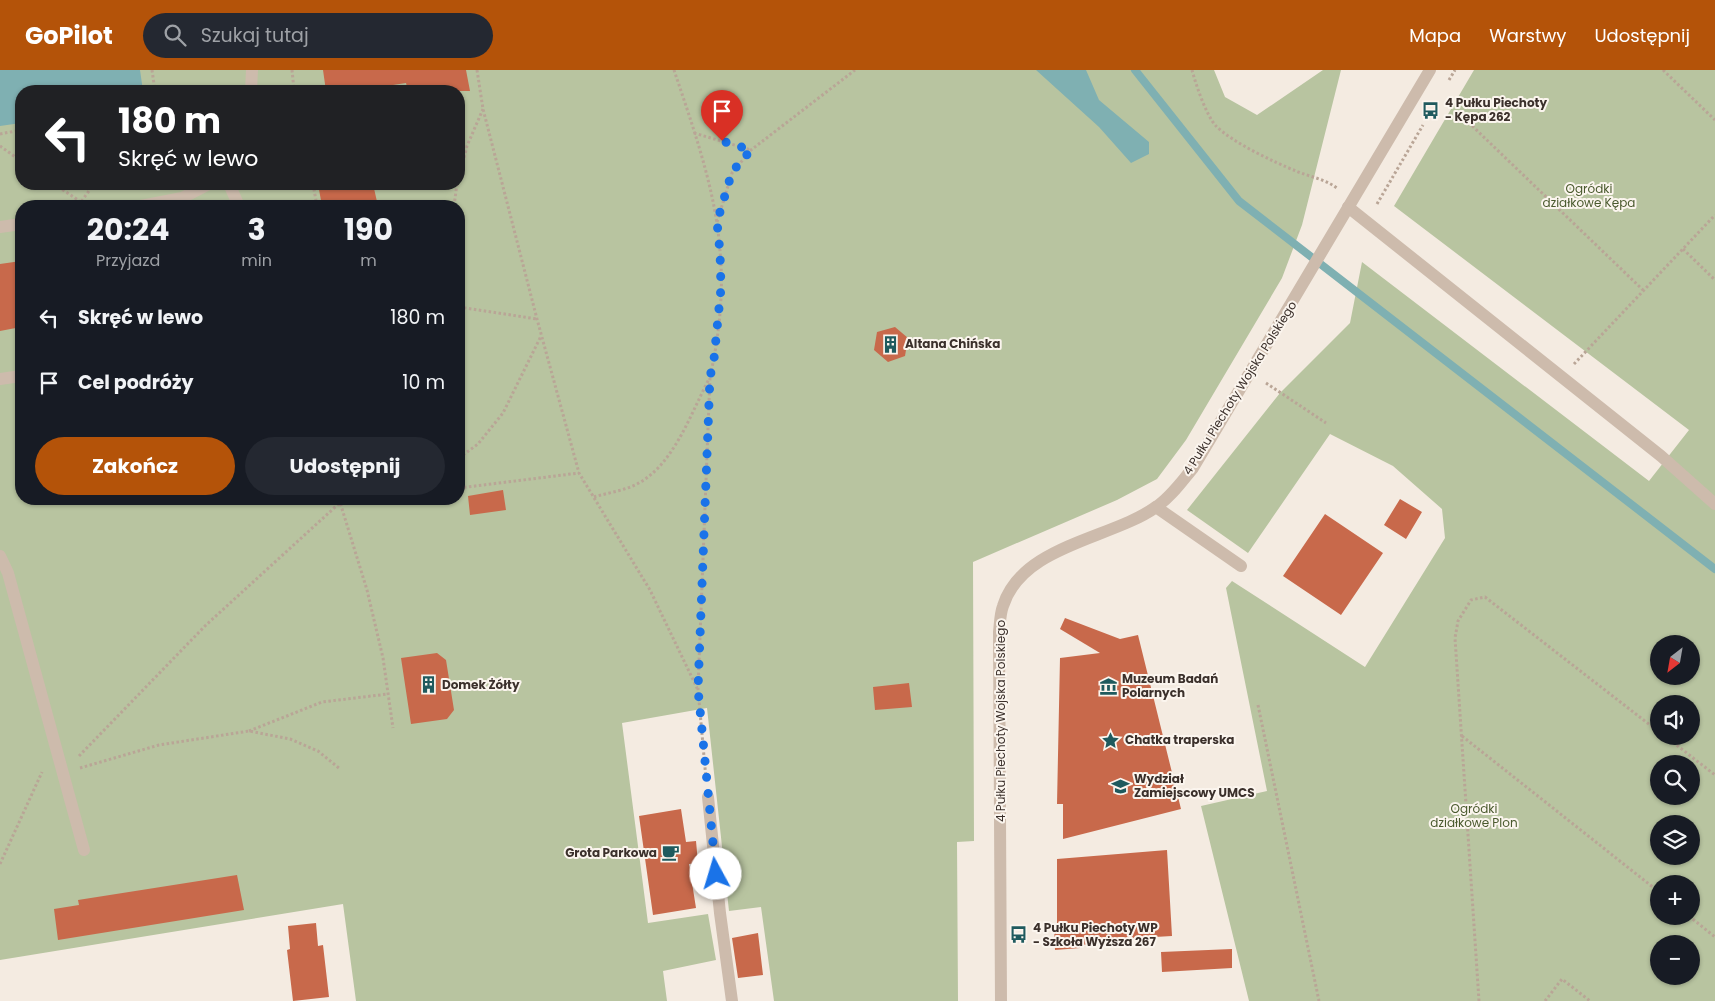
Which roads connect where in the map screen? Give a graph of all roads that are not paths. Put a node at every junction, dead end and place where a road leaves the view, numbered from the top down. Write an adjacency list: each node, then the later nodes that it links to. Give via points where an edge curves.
1 (252, 70): 3 (street)
2 (1430, 70): 6 (street, 4 Pułku Piechoty Wojska Polskiego)
3 (251, 85)
4 (197, 190): 5 (street)
5 (172, 200)
6 (1351, 204): 11 (street, via 1661,456); 12 (street, 4 Pułku Piechoty Wojska Polskiego, via 1193,468)
7 (15, 225): 8 (street)
8 (0, 227)
9 (15, 377): 10 (street)
10 (0, 379)
11 (1715, 504)
12 (1156, 507): 14 (street); 18 (street, 4 Pułku Piechoty Wojska Polskiego, via 1043,558 1016,582 1003,606 999,632)
13 (0, 556): 16 (street, via 8,573)
14 (1241, 566)
15 (708, 797): 17 (street)
16 (84, 850)
17 (732, 1001)
18 (1001, 1001)

